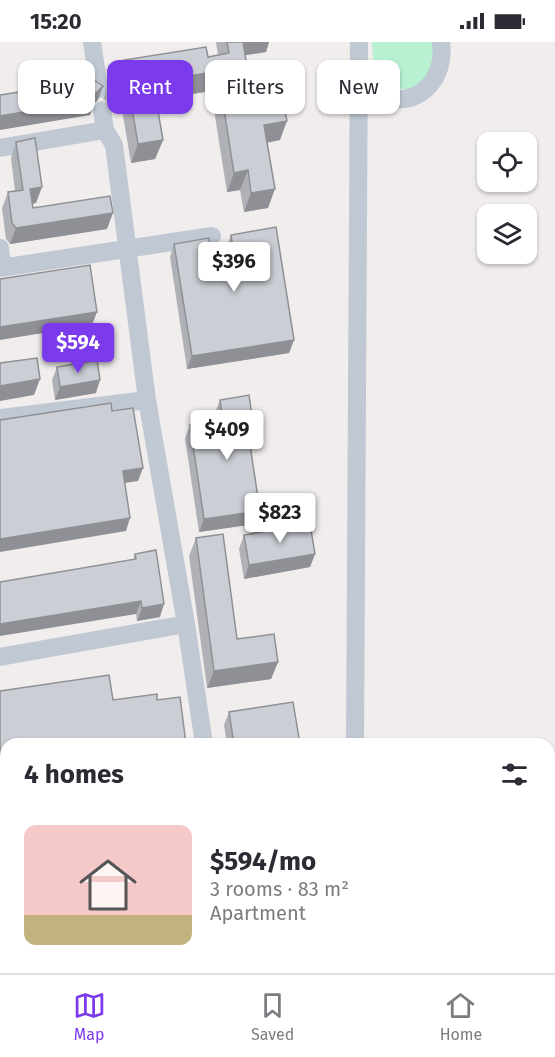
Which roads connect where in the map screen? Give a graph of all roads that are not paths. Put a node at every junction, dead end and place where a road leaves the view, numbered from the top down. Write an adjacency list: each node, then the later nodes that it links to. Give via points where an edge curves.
1 (92, 42): 5 (street)
2 (359, 42): 4 (street)
3 (441, 42): 6 (street, via 436,80 423,92)
4 (359, 60)
5 (99, 89)
6 (400, 100)
7 (102, 110): 9 (street)
8 (358, 114): 20 (street)
9 (105, 130): 10 (street); 13 (street, via 114,145)
10 (0, 148)
11 (212, 236): 13 (street)
12 (0, 248): 14 (street)
13 (127, 251): 14 (street); 15 (street)
14 (1, 267)
15 (147, 400): 16 (street); 17 (street)
16 (0, 418)
17 (186, 624): 18 (street); 19 (street)
18 (0, 657)
19 (203, 738)
20 (355, 738)

